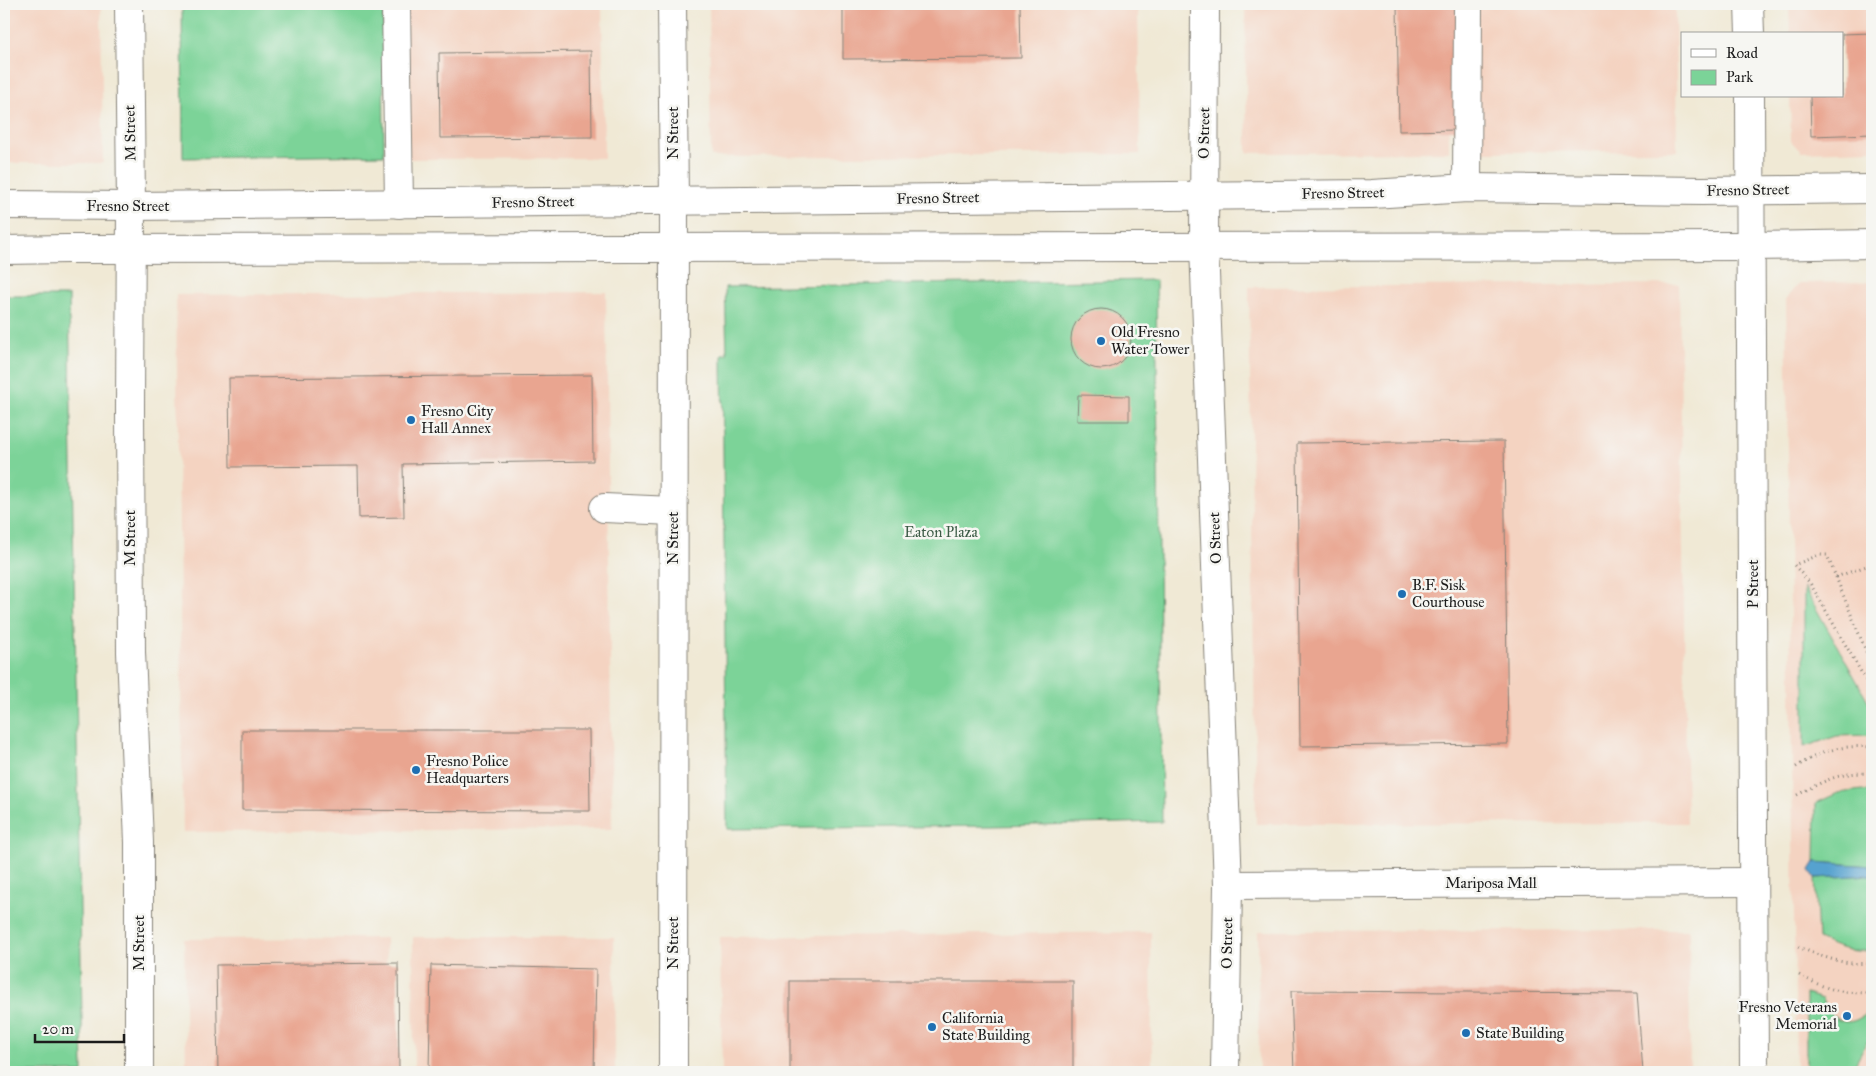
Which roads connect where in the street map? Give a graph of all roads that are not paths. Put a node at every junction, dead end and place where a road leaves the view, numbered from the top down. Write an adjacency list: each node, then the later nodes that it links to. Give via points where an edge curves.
1 (129, 4): 16 (main road, M Street)
2 (396, 4): 14 (main road)
3 (672, 4): 13 (main road, N Street)
4 (1204, 4): 12 (main road, O Street)
5 (1468, 4): 9 (main road)
6 (1749, 4): 7 (main road)
7 (1750, 32)
8 (1750, 98): 11 (main road, P Street)
9 (1467, 188): 11 (main road, Fresno Street); 12 (main road, Fresno Street, via 1372,194)
10 (1872, 189): 11 (main road, Fresno Street)
11 (1751, 190): 19 (main road, P Street)
12 (1203, 196): 13 (main road, Fresno Street); 18 (main road, O Street)
13 (674, 201): 14 (main road, Fresno Street); 21 (main road, N Street)
14 (398, 204): 16 (main road, Fresno Street)
15 (4, 205): 16 (main road, Fresno Street)
16 (131, 206): 20 (main road, M Street)
17 (1872, 244): 19 (main road)
18 (1204, 246): 19 (main road); 21 (main road); 26 (main road, O Street)
19 (1752, 246): 25 (main road, P Street)
20 (131, 248): 21 (main road); 22 (main road); 27 (main road, M Street, via 131,642 139,842)
21 (673, 248): 24 (main road, N Street)
22 (4, 250)
23 (604, 508): 24 (main road)
24 (673, 511): 28 (main road, N Street)
25 (1753, 882): 26 (main road, Mariposa Mall); 30 (main road, P Street)
26 (1228, 885): 29 (main road, O Street)
27 (139, 1072)
28 (673, 1072)
29 (1225, 1072)
30 (1754, 1072)

